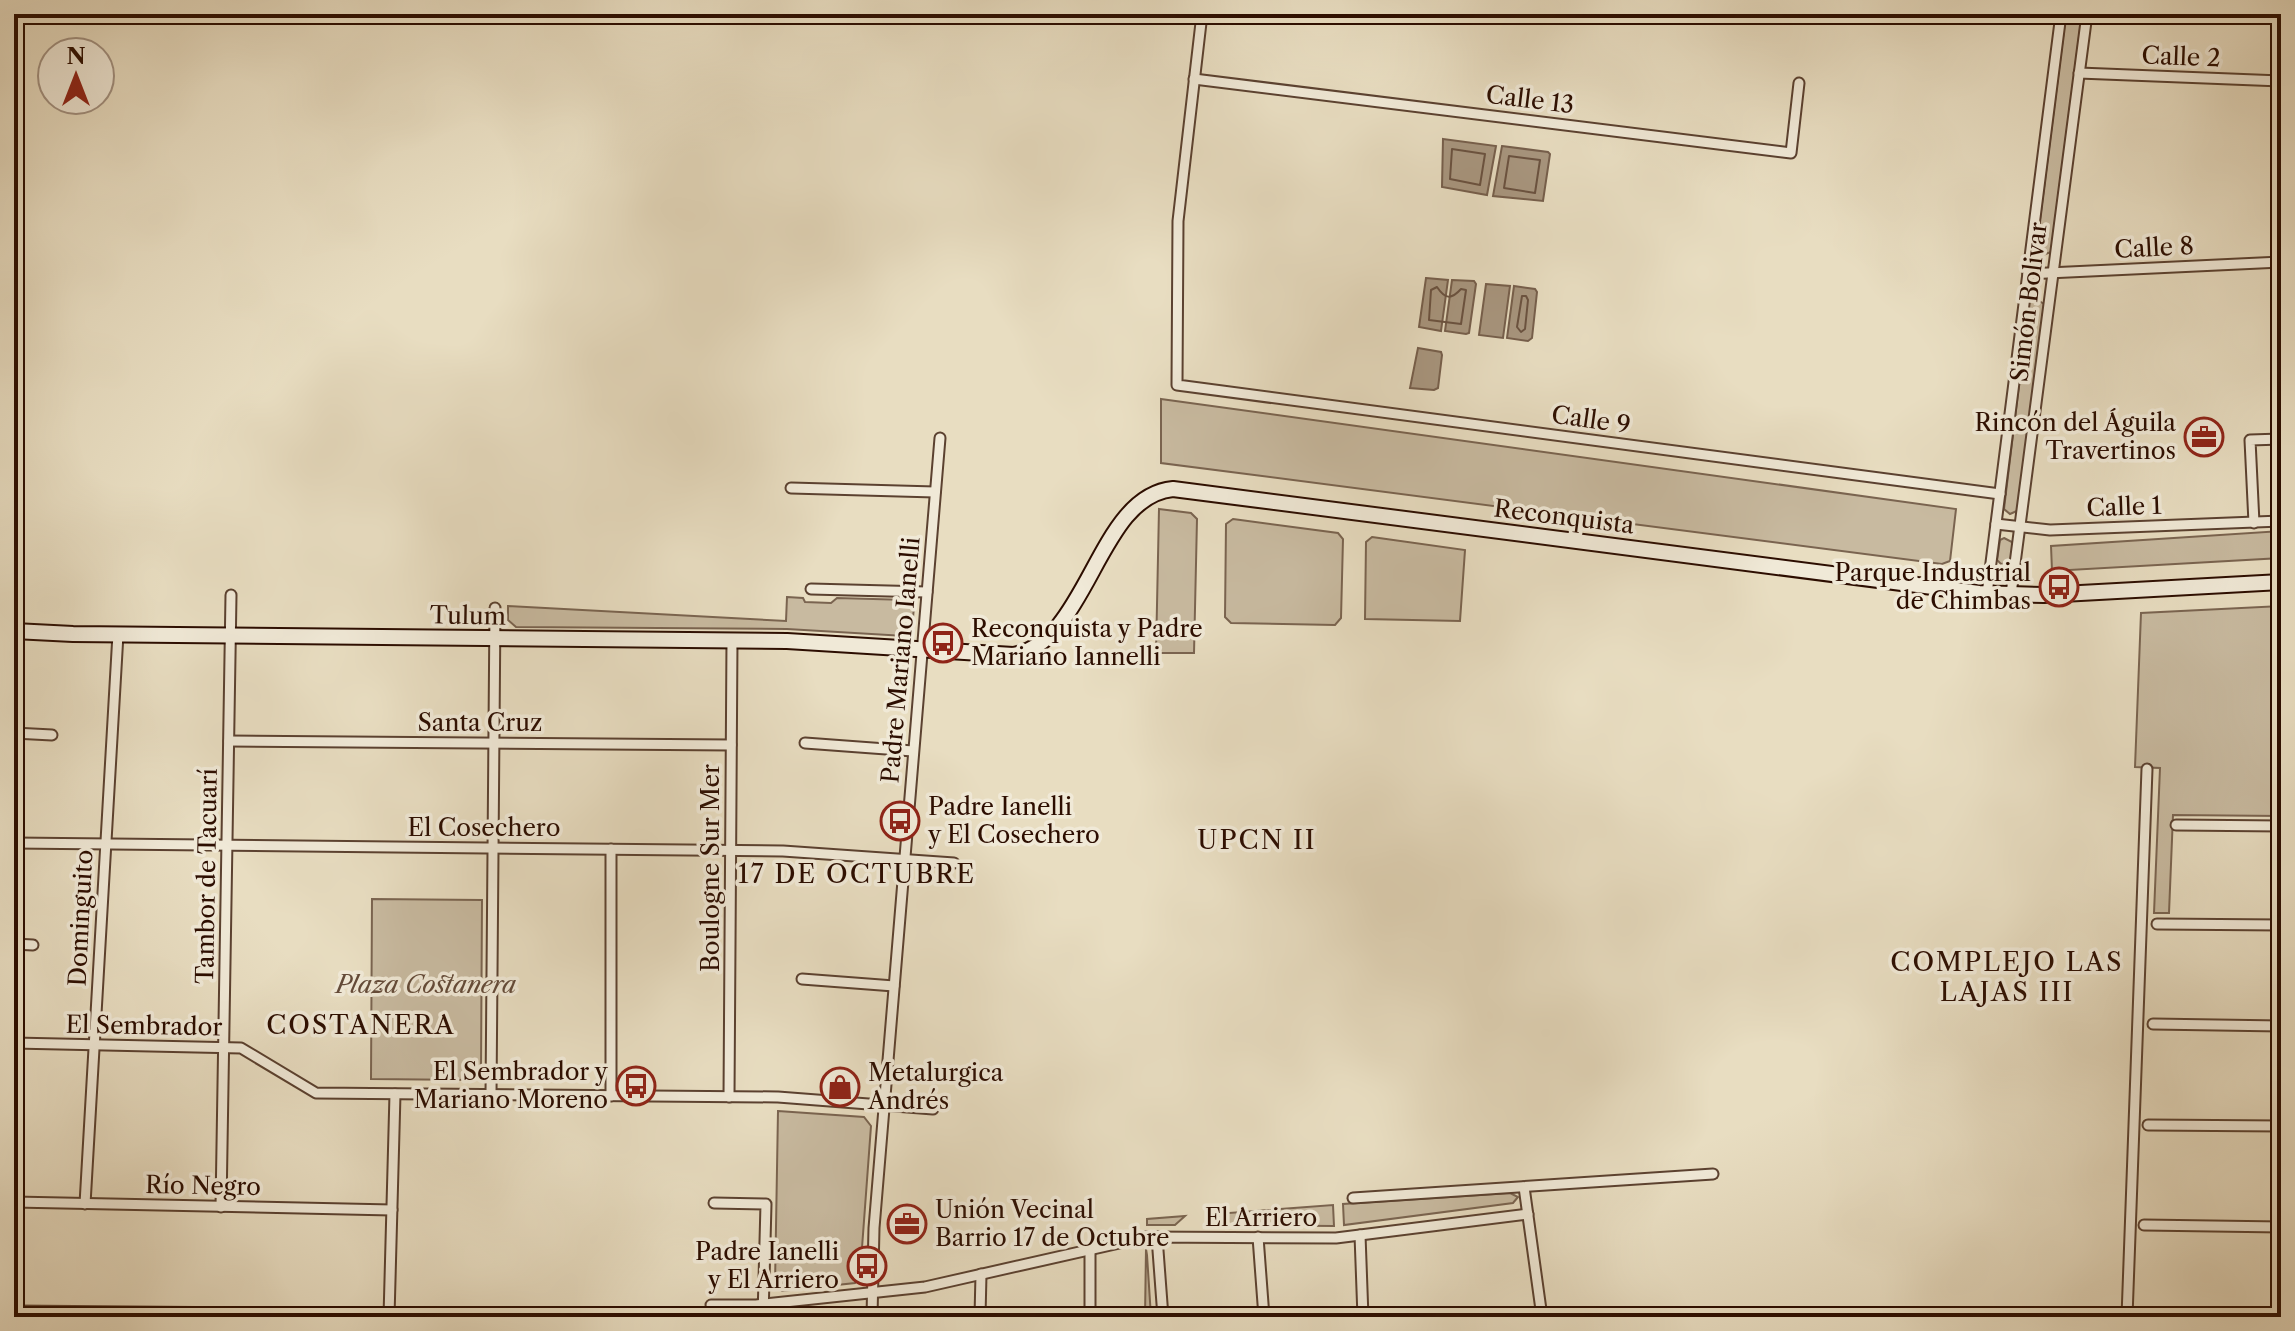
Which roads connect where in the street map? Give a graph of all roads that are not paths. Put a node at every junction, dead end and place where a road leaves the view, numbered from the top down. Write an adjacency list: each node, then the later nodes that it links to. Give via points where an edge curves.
1 (1202, 14): 5 (street)
2 (2061, 14): 10 (street, Simón Bolivar)
3 (2087, 14): 4 (street, Simón Bolivar)
4 (2079, 73): 6 (street, Calle 2); 9 (street, Simón Bolivar)
5 (1194, 79): 7 (street, Calle 13, via 1791,153); 15 (street, Calle 9, via 1178,221 1177,385)
6 (2281, 81)
7 (1799, 83)
8 (2281, 262): 9 (street, Calle 8)
9 (2053, 273): 10 (street, Calle 8); 19 (street, Simón Bolivar)
10 (2028, 274): 15 (street, Simón Bolivar)
11 (940, 438): 14 (street, Padre Mariano Ianelli)
12 (2281, 439): 17 (street, via 2250,440)
13 (791, 488): 14 (street)
14 (935, 492): 22 (street, Padre Mariano Ianelli)
15 (2000, 494): 18 (street, Simón Bolivar)
16 (2281, 521): 17 (street, Calle 1)
17 (2254, 523): 19 (street, Calle 1)
18 (1996, 524): 19 (street, Calle 1); 23 (street, Simón Bolivar)
19 (2020, 527): 24 (street, Simón Bolivar)
20 (2281, 582): 24 (street, Reconquista)
21 (811, 589): 22 (street)
22 (927, 592): 32 (street, Padre Mariano Ianelli)
23 (1987, 594): 24 (street, Reconquista); 32 (street, Reconquista, via 1173,489 1150,494 1132,509 1061,621 1035,647 1004,655)
24 (2011, 594)
25 (231, 595): 29 (street, Tambor de Tacuarí)
26 (495, 608): 30 (street)
27 (14, 631): 28 (street, Tulum)
28 (118, 634): 29 (street, Tulum); 44 (street, Dominguito)
29 (230, 635): 30 (street, Tulum); 35 (street, Tambor de Tacuarí)
30 (494, 638): 31 (street, Tulum); 36 (street)
31 (732, 640): 32 (street, Tulum); 38 (street, Boulogne Sur Mer)
32 (922, 650): 39 (street, Padre Mariano Ianelli)
33 (14, 733): 34 (street)
34 (52, 735)
35 (229, 741): 36 (street, Santa Cruz); 45 (street, Tambor de Tacuarí)
36 (494, 743): 38 (street, Santa Cruz); 46 (street)
37 (805, 743): 39 (street)
38 (731, 745): 48 (street, Boulogne Sur Mer)
39 (913, 751): 49 (street, Padre Mariano Ianelli)
40 (2147, 769): 100 (street)
41 (2176, 825): 42 (street)
42 (2281, 826)
43 (14, 843): 44 (street, El Cosechero)
44 (106, 846): 45 (street, El Cosechero); 60 (street, Dominguito)
45 (227, 847): 46 (street, El Cosechero); 61 (street, Tambor de Tacuarí)
46 (493, 848): 47 (street, El Cosechero); 63 (street)
47 (611, 849): 48 (street, El Cosechero); 64 (street)
48 (731, 850): 49 (street, El Cosechero); 65 (street, Boulogne Sur Mer)
49 (904, 860): 50 (street, El Cosechero); 56 (street, Padre Mariano Ianelli)
50 (954, 863)
51 (2157, 924): 52 (street)
52 (2281, 925)
53 (14, 944): 54 (street)
54 (33, 945)
55 (802, 979): 56 (street)
56 (894, 986): 66 (street, Padre Mariano Ianelli)
57 (2153, 1024): 58 (street)
58 (2281, 1026)
59 (14, 1043): 60 (street, El Sembrador)
60 (94, 1045): 61 (street, El Sembrador); 75 (street, Dominguito)
61 (224, 1048): 62 (street, El Sembrador, via 241,1048 316,1093); 76 (street, Tambor de Tacuarí)
62 (395, 1094): 63 (street, El Sembrador); 77 (street)
63 (491, 1095): 64 (street, El Sembrador)
64 (611, 1096): 65 (street, El Sembrador)
65 (729, 1097): 66 (street, El Sembrador)
66 (884, 1105): 67 (street, El Sembrador); 86 (street, Padre Mariano Ianelli)
67 (933, 1109)
68 (2148, 1125): 69 (street)
69 (2281, 1126)
70 (1713, 1174): 71 (street)
71 (1524, 1187): 72 (street); 78 (street)
72 (1353, 1198)
73 (14, 1202): 75 (street, Río Negro)
74 (714, 1203): 88 (street, via 766,1204)
75 (85, 1204): 76 (street, Río Negro)
76 (221, 1207): 77 (street, Río Negro)
77 (392, 1210): 91 (street)
78 (1528, 1214): 81 (street, El Arriero); 99 (street)
79 (2144, 1225): 80 (street)
80 (2281, 1227)
81 (1360, 1235): 83 (street, El Arriero); 98 (street)
82 (1157, 1237): 83 (street, El Arriero); 84 (street, El Arriero); 96 (street)
83 (1258, 1237): 97 (street)
84 (1090, 1250): 85 (street, El Arriero); 95 (street)
85 (981, 1274): 86 (street, El Arriero); 94 (street)
86 (873, 1293): 88 (street, El Arriero); 93 (street, Padre Mariano Ianelli)
87 (711, 1305): 88 (street, El Arriero)
88 (764, 1305): 92 (street)
89 (14, 1311): 90 (street)
90 (270, 1315): 91 (street)
91 (389, 1316)
92 (763, 1317)
93 (872, 1317)
94 (980, 1317)
95 (1090, 1317)
96 (1163, 1317)
97 (1264, 1317)
98 (1363, 1317)
99 (1542, 1317)
100 (2127, 1317)

